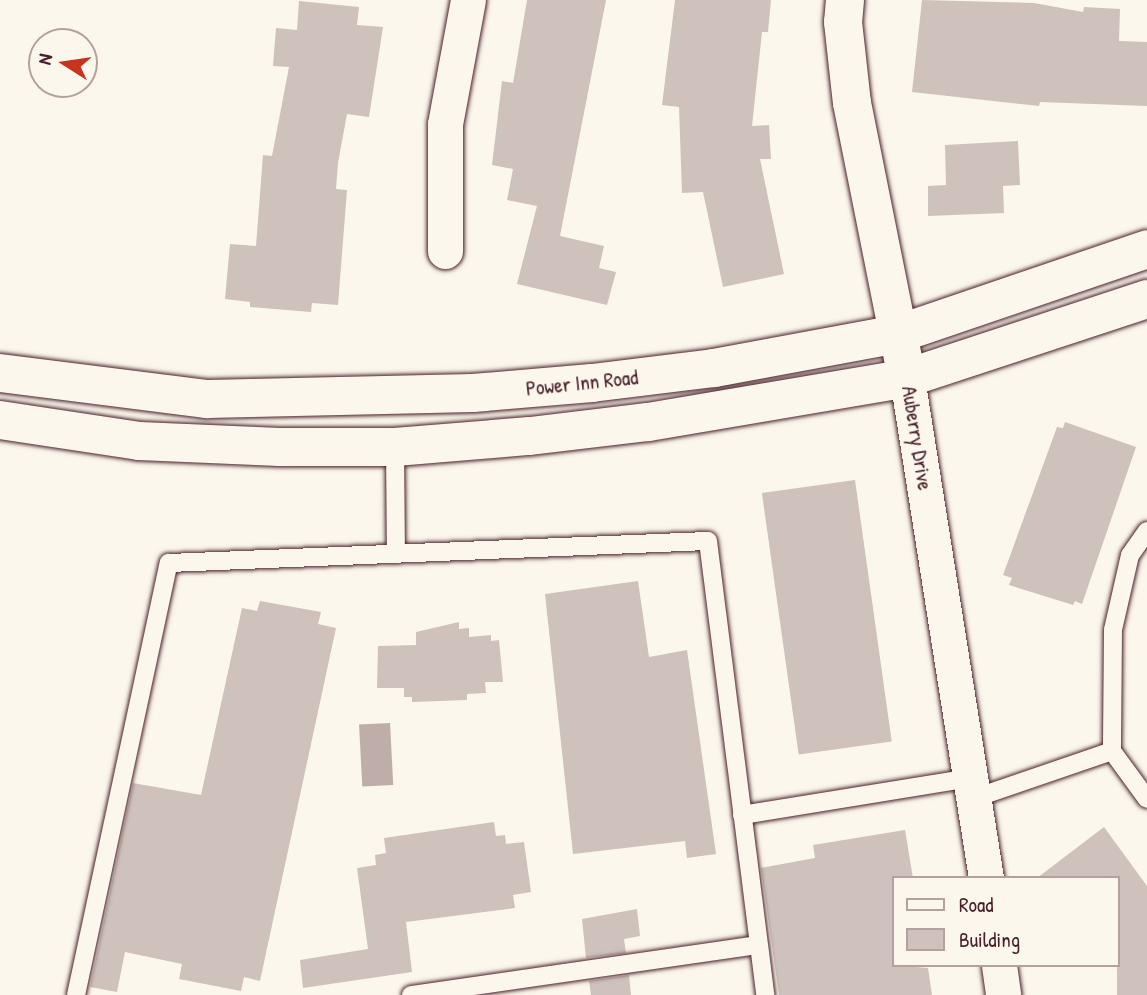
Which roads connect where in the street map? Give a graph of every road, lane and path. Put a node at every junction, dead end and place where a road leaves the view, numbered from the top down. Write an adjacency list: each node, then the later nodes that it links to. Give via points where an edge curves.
1 (468, 0): 4 (street, via 445,124)
2 (845, 0): 6 (main road, Auberry Drive, via 852,103)
3 (1147, 249): 6 (main road, Power Inn Road)
4 (445, 251)
5 (1147, 299): 8 (main road)
6 (898, 334): 7 (main road, Power Inn Road, via 715,368 472,393 208,399); 8 (main road, Auberry Drive)
7 (0, 373)
8 (907, 378): 10 (main road, via 648,422); 14 (street, Auberry Drive)
9 (0, 420): 10 (main road, via 139,441)
10 (395, 447): 12 (lane)
11 (1147, 531): 13 (lane, via 1130,555 1112,630)
12 (396, 554): 16 (lane, via 708,541); 20 (lane, via 169,563)
13 (1112, 751): 14 (lane); 15 (lane)
14 (973, 788): 16 (lane); 17 (street, Auberry Drive)
15 (1147, 799)
16 (742, 815): 18 (lane)
17 (986, 876)
18 (758, 945): 21 (lane); 22 (lane)
19 (999, 967): 23 (street)
20 (76, 995)
21 (411, 995)
22 (765, 995)
23 (1003, 995)

